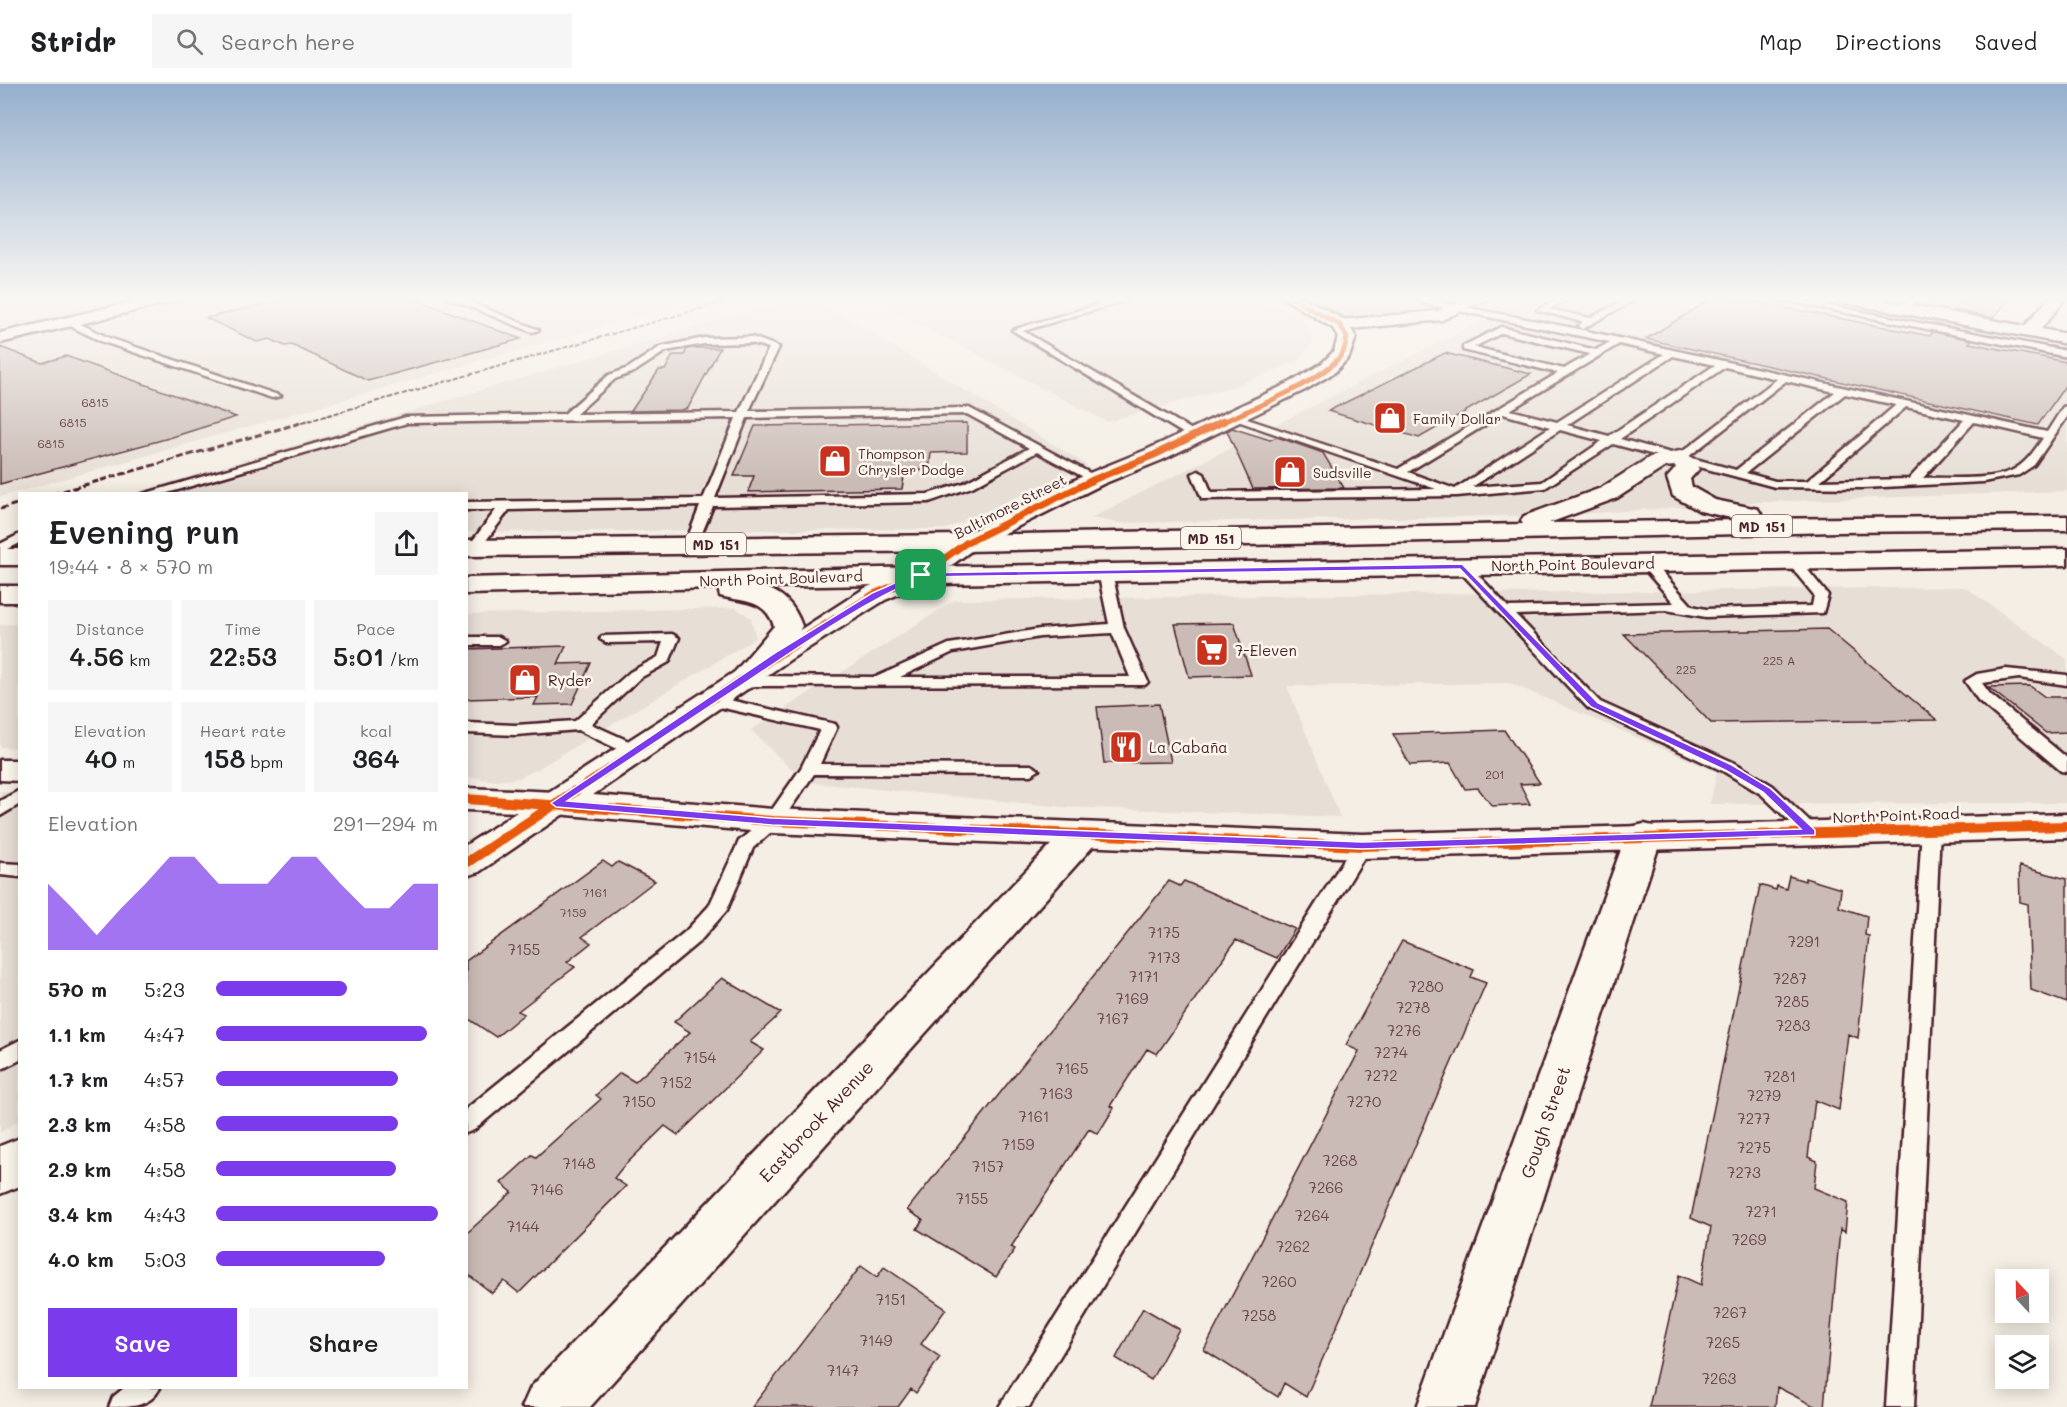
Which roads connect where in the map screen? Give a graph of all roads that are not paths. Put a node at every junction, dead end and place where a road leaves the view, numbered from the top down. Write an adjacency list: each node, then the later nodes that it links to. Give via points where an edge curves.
1 (163, 359): 14 (lane)
2 (648, 359): 20 (lane, via 612,377)
3 (768, 359): 18 (lane)
4 (1065, 359): 23 (lane)
5 (1339, 359): 19 (street, Baltimore Street, via 1298,386)
6 (1512, 359): 11 (lane)
7 (1588, 359): 11 (lane)
8 (1662, 359): 22 (lane)
9 (1698, 359): 10 (lane)
10 (1723, 364): 12 (lane); 25 (lane)
11 (1566, 372): 17 (lane)
12 (1784, 378): 13 (lane); 27 (lane)
13 (1842, 391): 15 (lane); 29 (lane)
14 (276, 396)
15 (1904, 404): 21 (lane); 33 (lane)
16 (2067, 409): 24 (lane)
17 (1502, 411): 22 (lane); 28 (lane)
18 (742, 417): 20 (lane); 26 (lane, via 969,411); 36 (lane)
19 (1234, 418): 23 (street, Baltimore Street); 28 (lane)
20 (565, 419): 34 (lane, via 406,420)
21 (1971, 419): 24 (lane); 32 (lane)
22 (1558, 426): 25 (lane); 35 (lane)
23 (1195, 435): 31 (street, Baltimore Street)
24 (2049, 436): 32 (lane, via 2015,473)
25 (1612, 440): 27 (lane); 35 (lane, via 1545,485)
26 (1037, 448): 31 (lane); 36 (lane, via 968,485 929,498)
27 (1680, 458): 29 (lane); 40 (street, via 1688,469 1678,478 1681,491 1708,506); 41 (street, via 1658,462 1609,493 1558,513)
28 (1399, 473): 35 (lane)
29 (1739, 473): 33 (lane, via 1775,484)
30 (1198, 474): 35 (lane, via 1206,496)
31 (1095, 479): 43 (street, Baltimore Street)
32 (1912, 483): 33 (lane)
33 (1809, 485)
34 (156, 492)
35 (1457, 492)
36 (708, 503): 38 (lane); 44 (lane)
37 (468, 506): 38 (lane)
38 (505, 506): 45 (lane)
39 (2067, 523): 40 (street, North Point Boulevard / MD 151)
40 (1837, 525): 41 (street, North Point Boulevard / MD 151)
41 (1490, 532): 43 (street, North Point Boulevard / MD 151)
42 (18, 539): 46 (lane)
43 (966, 543): 44 (street, North Point Boulevard / MD 151); 54 (street, Baltimore Street)
44 (691, 545): 45 (street, North Point Boulevard / MD 151)
45 (470, 548)
46 (0, 549)
47 (0, 557): 48 (street)
48 (18, 557)
49 (2067, 557): 50 (street, North Point Boulevard / MD 151)
50 (1793, 561): 51 (street, North Point Boulevard / MD 151); 59 (lane, via 1821,595 1818,609 1706,613)
51 (1646, 563): 52 (street, North Point Boulevard / MD 151); 59 (lane)
52 (1462, 566): 53 (street, North Point Boulevard / MD 151); 60 (lane)
53 (1105, 572): 54 (street, North Point Boulevard / MD 151); 61 (lane)
54 (921, 575): 55 (street, North Point Boulevard / MD 151); 66 (street, Baltimore Street, via 913,590 807,662)
55 (585, 583): 56 (street, North Point Boulevard / MD 151); 66 (street, via 763,594 785,614 788,626)
56 (468, 586)
57 (0, 594): 58 (street)
58 (18, 594)
59 (1686, 608): 60 (lane)
60 (1507, 611): 84 (lane, via 1594,705 1729,767 1767,790)
61 (1117, 628): 67 (lane, via 1040,633 949,648); 67 (lane, via 1140,682)
62 (607, 639): 69 (lane, via 672,638 664,659 635,675)
63 (468, 641): 64 (lane)
64 (499, 641)
65 (2067, 680): 72 (lane, via 1984,675 1973,681 1984,697)
66 (742, 681): 67 (lane); 68 (street, Baltimore Street)
67 (876, 683)
68 (712, 701): 71 (street, Baltimore Street); 73 (lane, via 829,727)
69 (580, 726): 70 (lane); 71 (lane)
70 (468, 728)
71 (636, 751): 79 (street, Baltimore Street)
72 (2067, 767)
73 (809, 769): 75 (lane); 81 (lane)
74 (0, 770): 76 (street)
75 (1031, 770)
76 (18, 771)
77 (18, 796): 80 (lane)
78 (468, 799): 79 (street, North Point Road)
79 (556, 803): 81 (street, North Point Road); 88 (street, Baltimore Street)
80 (0, 810)
81 (772, 822): 85 (street, North Point Road); 93 (lane, via 745,845 717,910 693,936)
82 (2067, 826): 83 (street, North Point Road)
83 (1931, 828): 84 (street, North Point Road); 101 (lane)
84 (1811, 832): 86 (street, North Point Road)
85 (1081, 836): 87 (street, North Point Road); 98 (street, Eastbrook Avenue)
86 (1644, 836): 87 (street, North Point Road); 100 (street, Gough Street)
87 (1362, 846): 99 (lane)
88 (468, 862)
89 (0, 869): 90 (lane)
90 (18, 871)
91 (18, 1050): 92 (lane)
92 (0, 1061)
93 (468, 1121)
94 (18, 1160): 95 (street)
95 (0, 1172)
96 (145, 1389): 97 (lane)
97 (123, 1407)
98 (551, 1407)
99 (1013, 1407)
100 (1446, 1407)
101 (1900, 1407)

